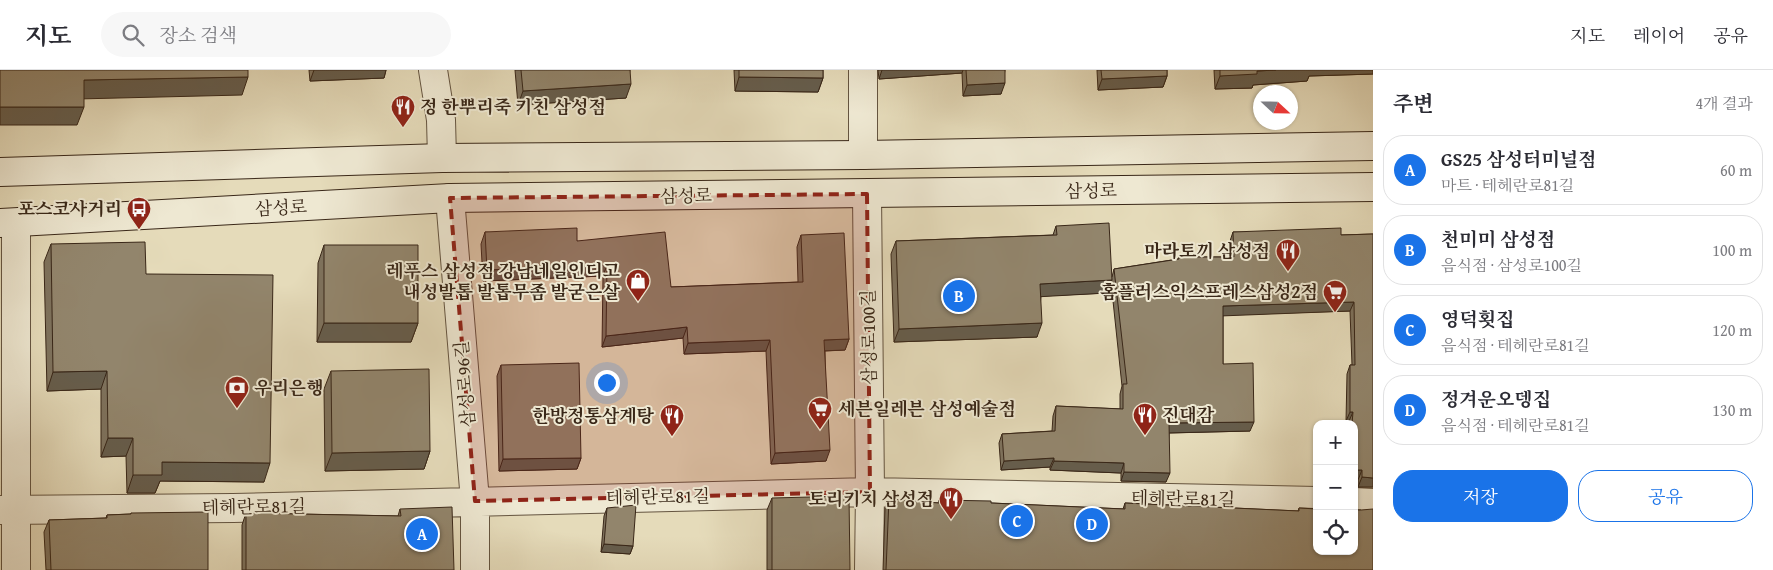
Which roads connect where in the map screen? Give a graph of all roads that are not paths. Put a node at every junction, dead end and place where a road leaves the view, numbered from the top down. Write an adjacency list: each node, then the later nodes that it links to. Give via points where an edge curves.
1 (433, 70): 5 (main road, via 441,120)
2 (863, 70): 4 (main road)
3 (1373, 146): 4 (main road)
4 (863, 155): 5 (main road)
5 (442, 158): 6 (main road)
6 (0, 172)
7 (1373, 186): 8 (main road, 삼성로)
8 (867, 194): 9 (main road, 삼성로); 11 (main road, 삼성로100길)
9 (450, 198): 10 (main road, 삼성로); 12 (main road, 삼성로96길)
10 (8, 223): 16 (main road)
11 (870, 492): 12 (main road, 테헤란로81길); 13 (main road, 테헤란로81길); 19 (main road, 삼성로100길)
12 (475, 501): 16 (main road, 테헤란로81길); 18 (main road, 삼성로96길)
13 (1313, 502)
14 (1358, 502): 15 (main road)
15 (1373, 502)
16 (9, 510): 17 (main road)
17 (16, 570)
18 (475, 570)
19 (868, 570)

